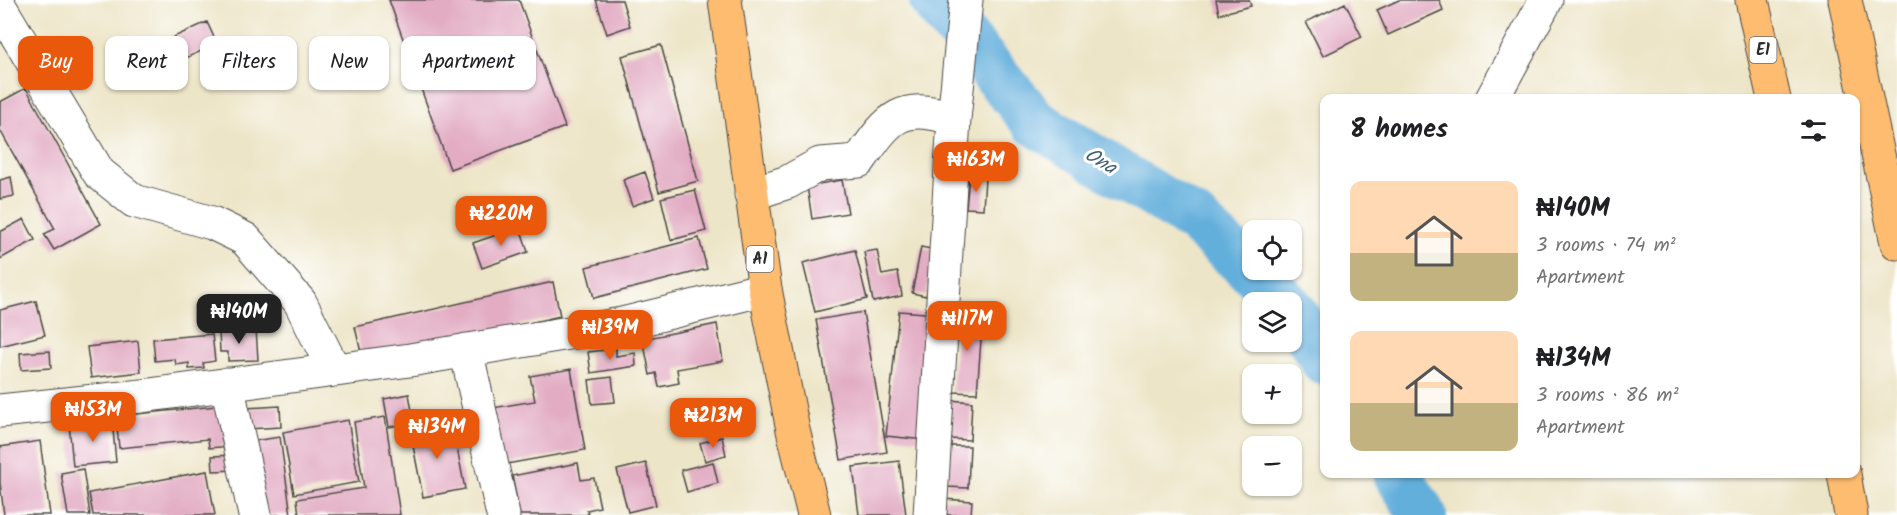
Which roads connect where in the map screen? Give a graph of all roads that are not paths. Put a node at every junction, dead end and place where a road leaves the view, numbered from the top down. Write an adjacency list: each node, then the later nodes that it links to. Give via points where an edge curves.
1 (724, 0): 10 (highway, A1)
2 (966, 0): 9 (street)
3 (1546, 0): 7 (street)
4 (1752, 0): 8 (highway, E1)
5 (1845, 0): 11 (highway)
6 (0, 7): 14 (street, via 99,172 134,201 212,224 245,239 300,302)
7 (1495, 94)
8 (1773, 94)
9 (954, 119): 10 (street, via 933,111 904,112 885,125 859,161 820,164 788,182); 21 (street)
10 (751, 194): 12 (highway, A1)
11 (1897, 243)
12 (765, 289): 13 (street, via 622,324); 20 (highway, A1)
13 (466, 350): 14 (street); 19 (street)
14 (334, 370): 15 (street)
15 (227, 384): 16 (street); 18 (street)
16 (0, 411)
17 (1845, 478): 22 (highway)
18 (255, 515)
19 (503, 515)
20 (814, 515)
21 (930, 515)
22 (1851, 515)

